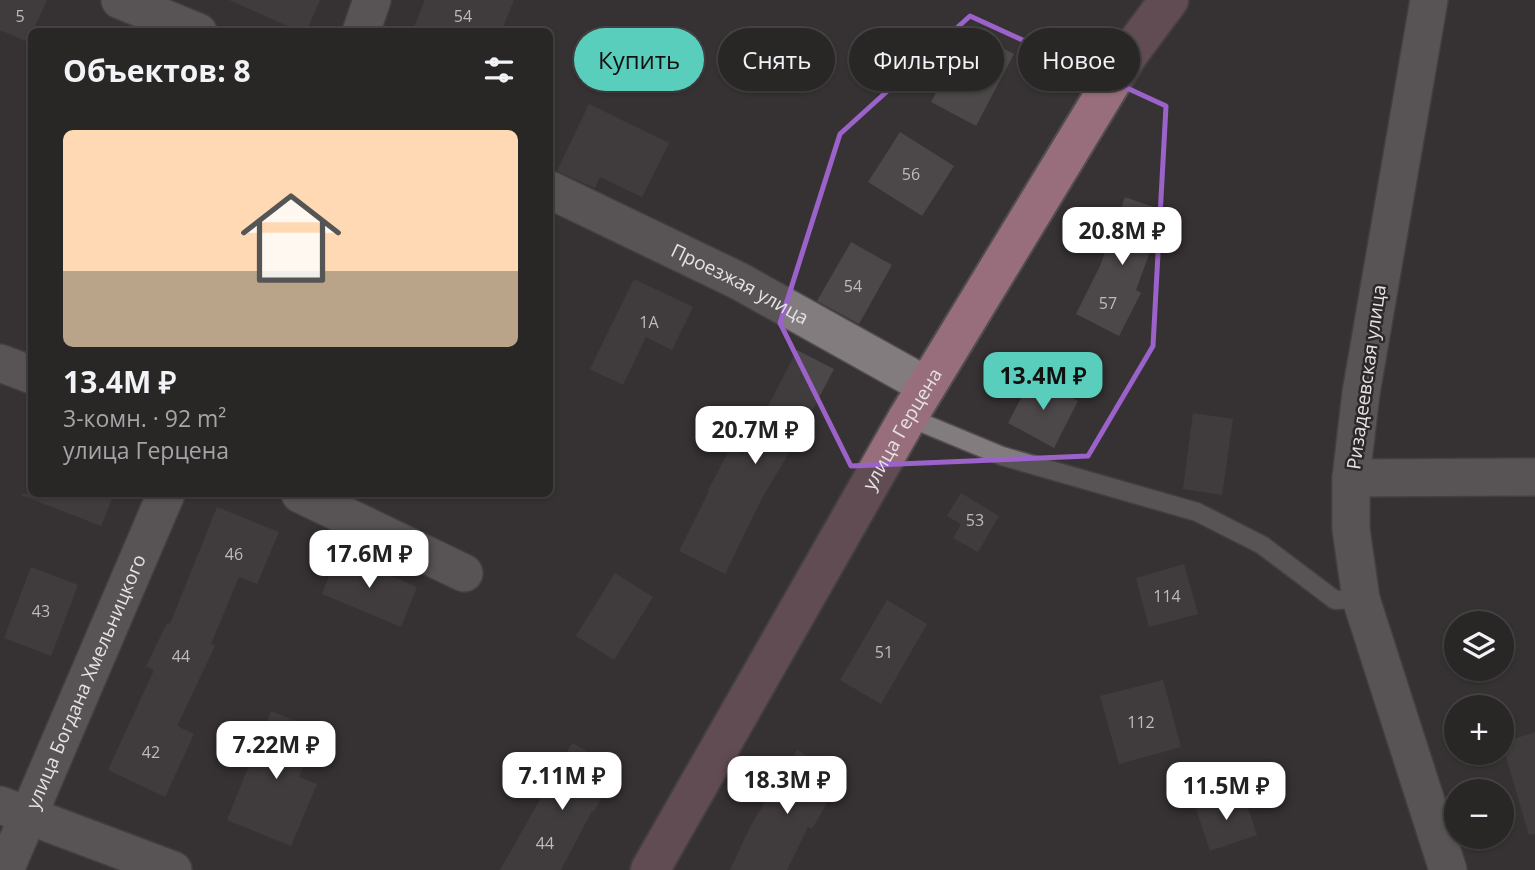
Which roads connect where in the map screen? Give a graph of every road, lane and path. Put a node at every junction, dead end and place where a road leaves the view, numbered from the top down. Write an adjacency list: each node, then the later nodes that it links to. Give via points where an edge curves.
1 (120, 0): 5 (street)
2 (372, 0): 6 (street)
3 (1170, 0): 10 (street, улица Герцена, via 1128,55)
4 (1429, 0): 12 (street, Ризадеевская улица, via 1361,393)
5 (188, 28)
6 (362, 28)
7 (553, 191): 10 (street, Проезжая улица, via 739,281)
8 (0, 363): 9 (street)
9 (28, 374)
10 (917, 401): 16 (lane, via 1002,456 1197,512 1262,545 1335,600); 20 (street, улица Герцена)
11 (1535, 477): 12 (street)
12 (1351, 478): 16 (street, Ризадеевская улица, via 1351,529)
13 (165, 497): 17 (street, улица Богдана Хмельницкого)
14 (306, 497): 15 (street)
15 (464, 573)
16 (1361, 599): 21 (street, Ризадеевская улица)
17 (13, 811): 18 (street, улица Богдана Хмельницкого); 19 (street)
18 (5, 870)
19 (173, 870)
20 (650, 870)
21 (1448, 870)

